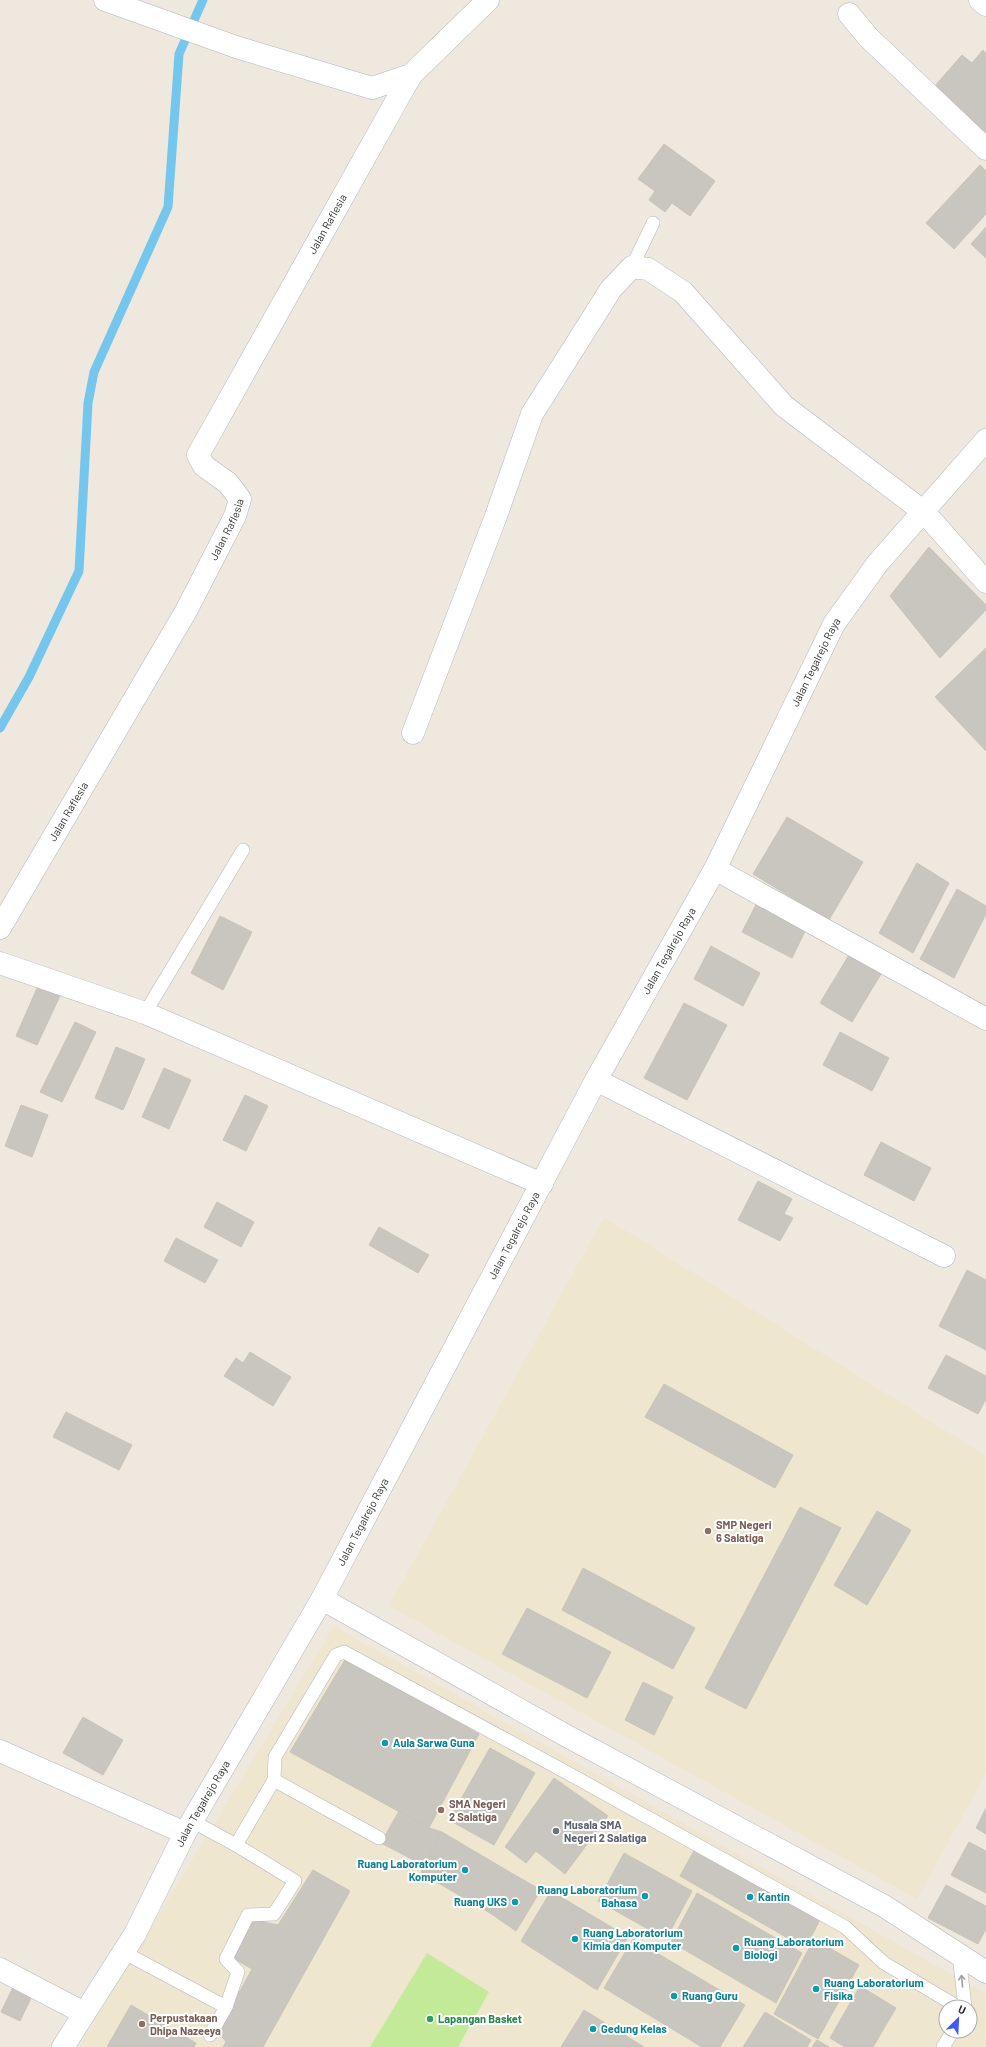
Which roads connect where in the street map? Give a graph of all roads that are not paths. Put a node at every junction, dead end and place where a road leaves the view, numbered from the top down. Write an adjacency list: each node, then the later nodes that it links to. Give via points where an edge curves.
1 (105, 0): 6 (street, via 236,47 372,88)
2 (488, 0): 6 (street)
3 (980, 0): 4 (street)
4 (986, 5)
5 (849, 14): 7 (street, via 868,37)
6 (410, 74): 16 (street, Jalan Raflesia, via 198,456 204,466 228,483 240,499 235,516 186,611)
7 (986, 149)
8 (653, 223): 9 (lane)
9 (632, 267): 11 (street, via 648,269 683,292 784,406); 13 (street, via 611,289 532,414)
10 (986, 440): 11 (street, Jalan Tegalrejo Raya)
11 (924, 512): 12 (street); 15 (street, Jalan Tegalrejo Raya, via 877,564 834,624)
12 (986, 582)
13 (413, 733)
14 (243, 850): 18 (lane)
15 (715, 869): 19 (street); 20 (street, Jalan Tegalrejo Raya)
16 (0, 928)
17 (0, 963): 18 (street)
18 (145, 1013): 21 (street)
19 (986, 1019)
20 (596, 1080): 21 (street, Jalan Tegalrejo Raya); 22 (street)
21 (542, 1184): 23 (street, Jalan Tegalrejo Raya)
22 (944, 1256)
23 (322, 1599): 26 (street, Jalan Tegalrejo Raya); 30 (street, via 565,1735 884,1906)
24 (0, 1751): 26 (street)
25 (274, 1780): 27 (lane); 28 (lane); 33 (lane, via 275,1757 336,1654 344,1652 845,1927 884,1963)
26 (189, 1827): 28 (lane); 29 (street, Jalan Tegalrejo Raya, via 135,1934)
27 (379, 1838)
28 (236, 1844): 35 (lane, via 295,1881 274,1914 248,1915 226,1959 238,1972)
29 (123, 1952): 35 (lane); 36 (street, Jalan Tegalrejo Raya)
30 (959, 1955): 32 (street); 34 (lane, one-way to 30)
31 (0, 1970): 36 (street)
32 (986, 1972)
33 (945, 1999)
34 (964, 1999)
35 (226, 2007): 37 (lane)
36 (84, 2013): 38 (street, Jalan Tegalrejo Raya)
37 (210, 2035)
38 (62, 2047)

